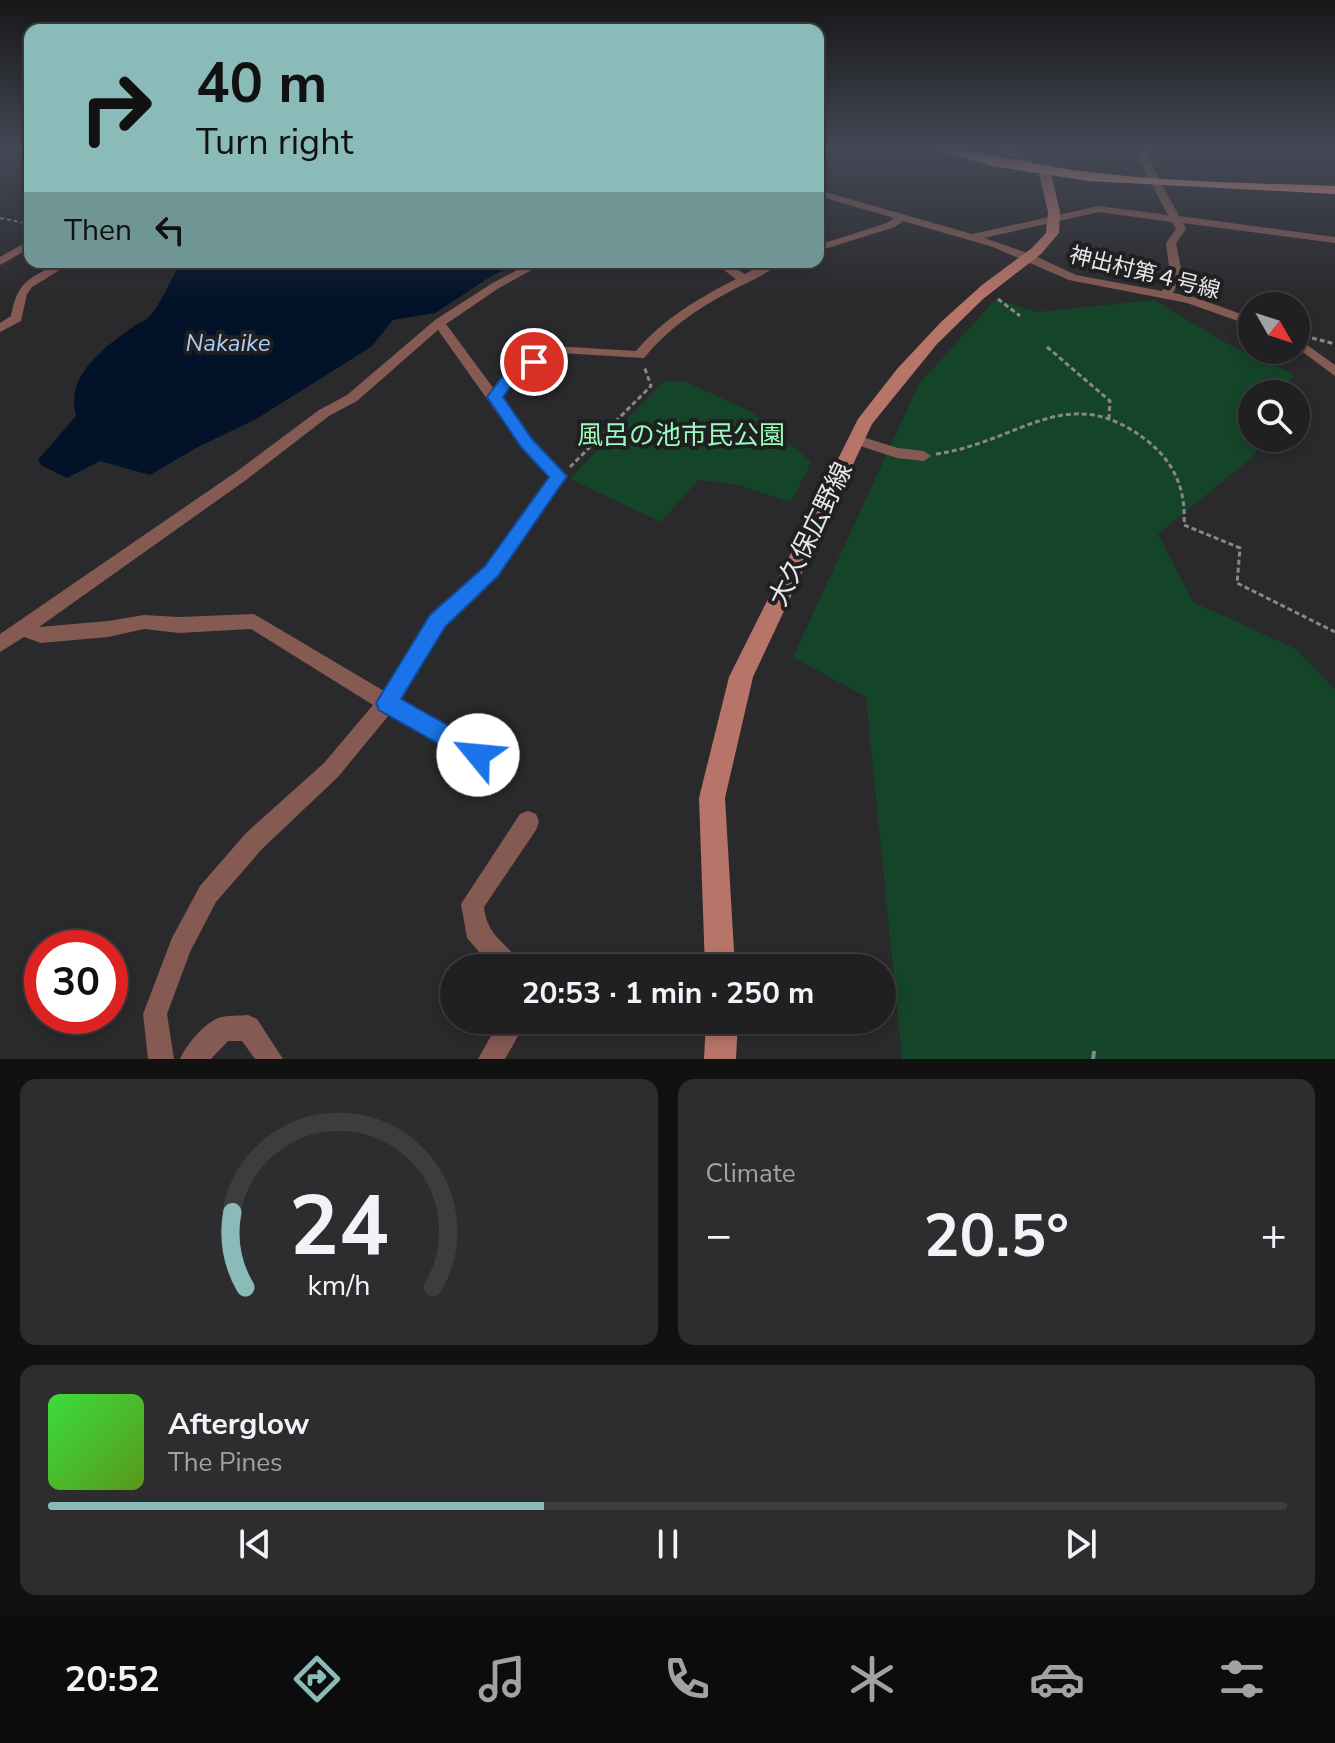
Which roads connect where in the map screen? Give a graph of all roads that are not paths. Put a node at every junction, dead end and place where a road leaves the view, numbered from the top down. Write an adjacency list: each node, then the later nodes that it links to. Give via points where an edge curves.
1 (842, 199): 4 (street, 神出村第４号線)
2 (1047, 199): 6 (street)
3 (1168, 199): 5 (street)
4 (904, 216): 7 (street, 神出村第４号線); 9 (street)
5 (1178, 218): 6 (street, via 1099,209); 8 (street); 18 (street, via 1181,229 1171,243 1176,274)
6 (1054, 219): 7 (street); 11 (street, 大久保広野線, via 1053,231)
7 (972, 237): 11 (street, 神出村第４号線)
8 (1335, 240)
9 (824, 246)
10 (24, 247): 12 (street)
11 (1029, 257): 18 (street, 神出村第４号線, via 1073,278); 25 (street, 大久保広野線, via 986,289 889,386)
12 (0, 262)
13 (57, 268): 21 (street, via 28,285 21,293 17,318)
14 (529, 268): 20 (street)
15 (728, 268): 17 (street)
16 (765, 268): 17 (street)
17 (746, 280): 24 (street, via 674,318 639,355 558,349 510,376)
18 (1166, 295): 19 (street, 神出村第４号線)
19 (1238, 318)
20 (439, 323): 24 (street); 27 (street, via 352,398)
21 (0, 328)
22 (1310, 347): 23 (street)
23 (1335, 372)
24 (495, 397): 29 (street, via 526,443 558,476 492,571 438,621)
25 (856, 440): 26 (street); 33 (street, 大久保広野線, via 741,677 712,798)
26 (924, 456)
27 (24, 629): 28 (street); 29 (street, via 41,635 144,622 254,621)
28 (0, 644)
29 (387, 703): 30 (street); 36 (street, via 331,770 254,841 208,894 180,946 155,1014)
30 (478, 755)
31 (528, 822): 32 (street, via 472,904 475,930)
32 (496, 954)
33 (719, 954)
34 (506, 1034): 39 (street)
35 (721, 1034): 40 (street)
36 (161, 1059)
37 (193, 1059): 38 (street, via 223,1029 248,1028)
38 (270, 1059)
39 (491, 1059)
40 (720, 1059)

